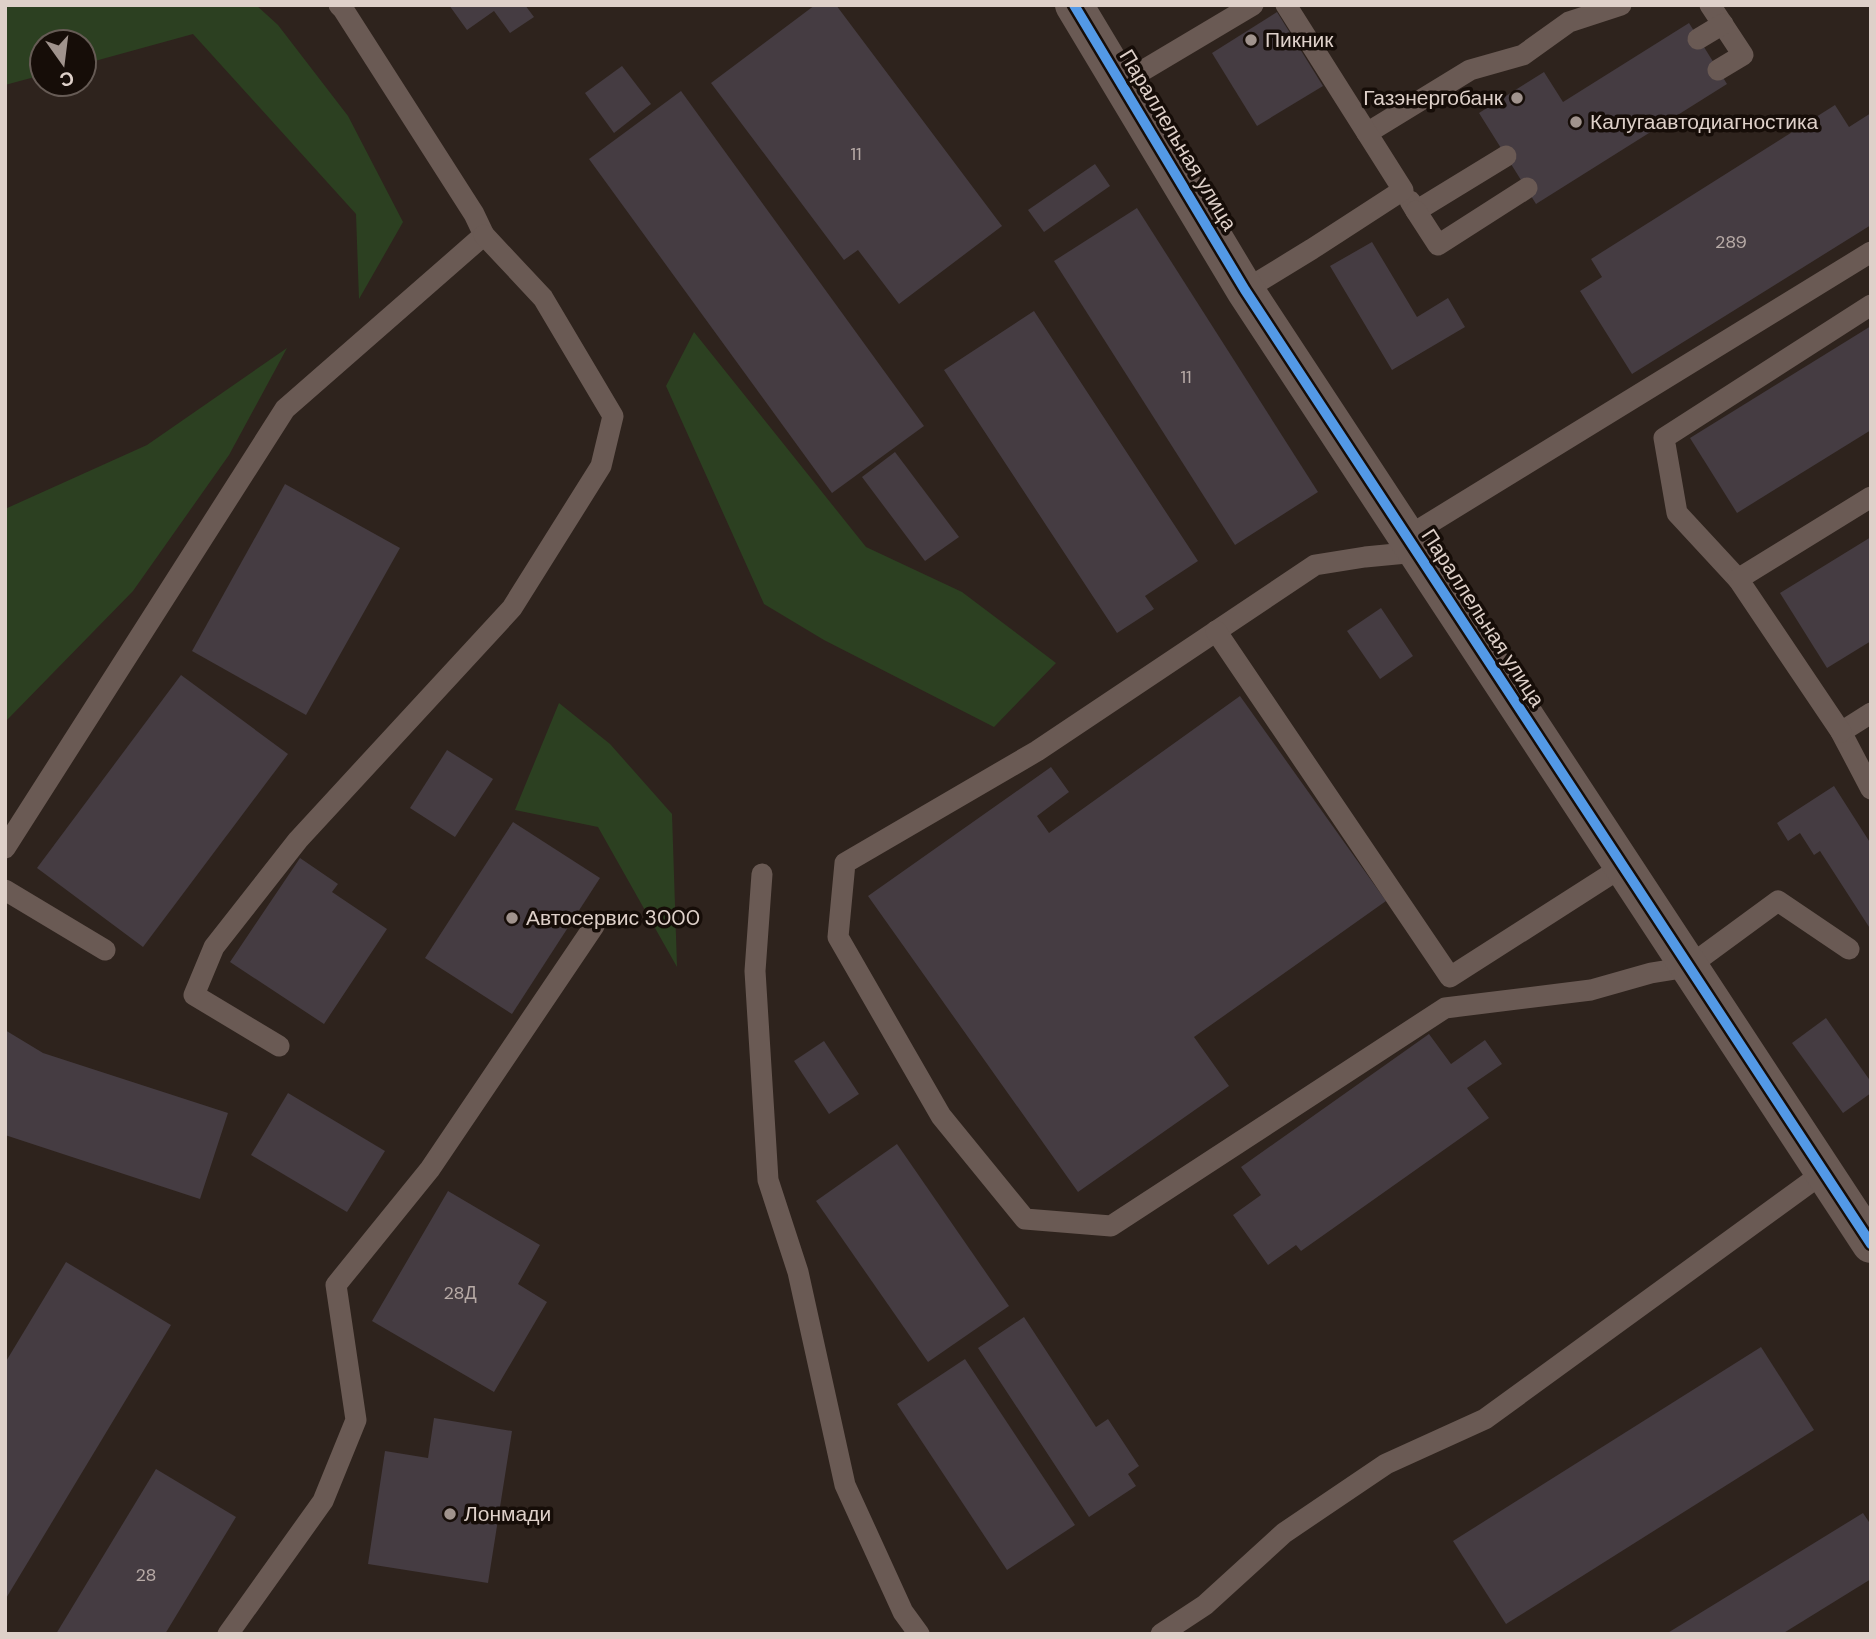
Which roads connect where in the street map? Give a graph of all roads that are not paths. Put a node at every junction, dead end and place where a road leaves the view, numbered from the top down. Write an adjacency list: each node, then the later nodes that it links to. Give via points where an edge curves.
1 (339, 5): 16 (lane)
2 (1074, 5): 10 (street, Параллельная улица)
3 (1252, 5): 10 (lane)
4 (1286, 5): 11 (lane)
5 (1620, 5): 11 (lane, via 1569,22 1523,55 1470,70)
6 (1710, 5): 7 (lane)
7 (1723, 24): 8 (lane); 9 (lane, via 1743,55)
8 (1698, 39)
9 (1718, 70)
10 (1122, 83): 18 (street, Параллельная улица)
11 (1367, 133): 14 (lane)
12 (1506, 156): 15 (lane)
13 (1527, 188): 15 (lane, via 1438,244)
14 (1403, 190): 15 (lane); 18 (lane)
15 (1416, 211)
16 (484, 235): 27 (lane, via 285,409); 35 (lane, via 543,298 613,416 601,467 512,608 298,840 214,947 194,995)
17 (1871, 252): 21 (lane)
18 (1245, 290): 21 (street, Параллельная улица)
19 (1871, 305): 22 (lane, via 1664,438 1677,513)
20 (1871, 497): 22 (lane)
21 (1412, 545): 23 (lane, via 1315,565); 28 (street, Параллельная улица)
22 (1738, 579): 25 (lane)
23 (1216, 631): 28 (lane, via 1450,977); 34 (lane, via 1037,751 845,863 838,937 941,1116 1025,1219 1111,1226 1445,1008 1591,990)
24 (1871, 713): 25 (lane)
25 (1841, 732): 26 (lane)
26 (1871, 789)
27 (5, 848)
28 (1622, 867): 34 (street, Параллельная улица)
29 (762, 874): 39 (lane, via 755,971 768,1180 798,1272 845,1485 903,1612)
30 (5, 890): 33 (lane)
31 (594, 926): 38 (lane, via 429,1169 337,1285 356,1420 323,1501)
32 (1849, 949): 34 (lane, via 1778,901)
33 (105, 950)
34 (1688, 967): 36 (street, Параллельная улица)
35 (279, 1046)
36 (1823, 1173): 37 (street, Параллельная улица); 40 (lane, via 1485,1419 1386,1464 1284,1533 1205,1605)
37 (1871, 1244)
38 (228, 1634)
39 (919, 1634)
40 (1161, 1634)

